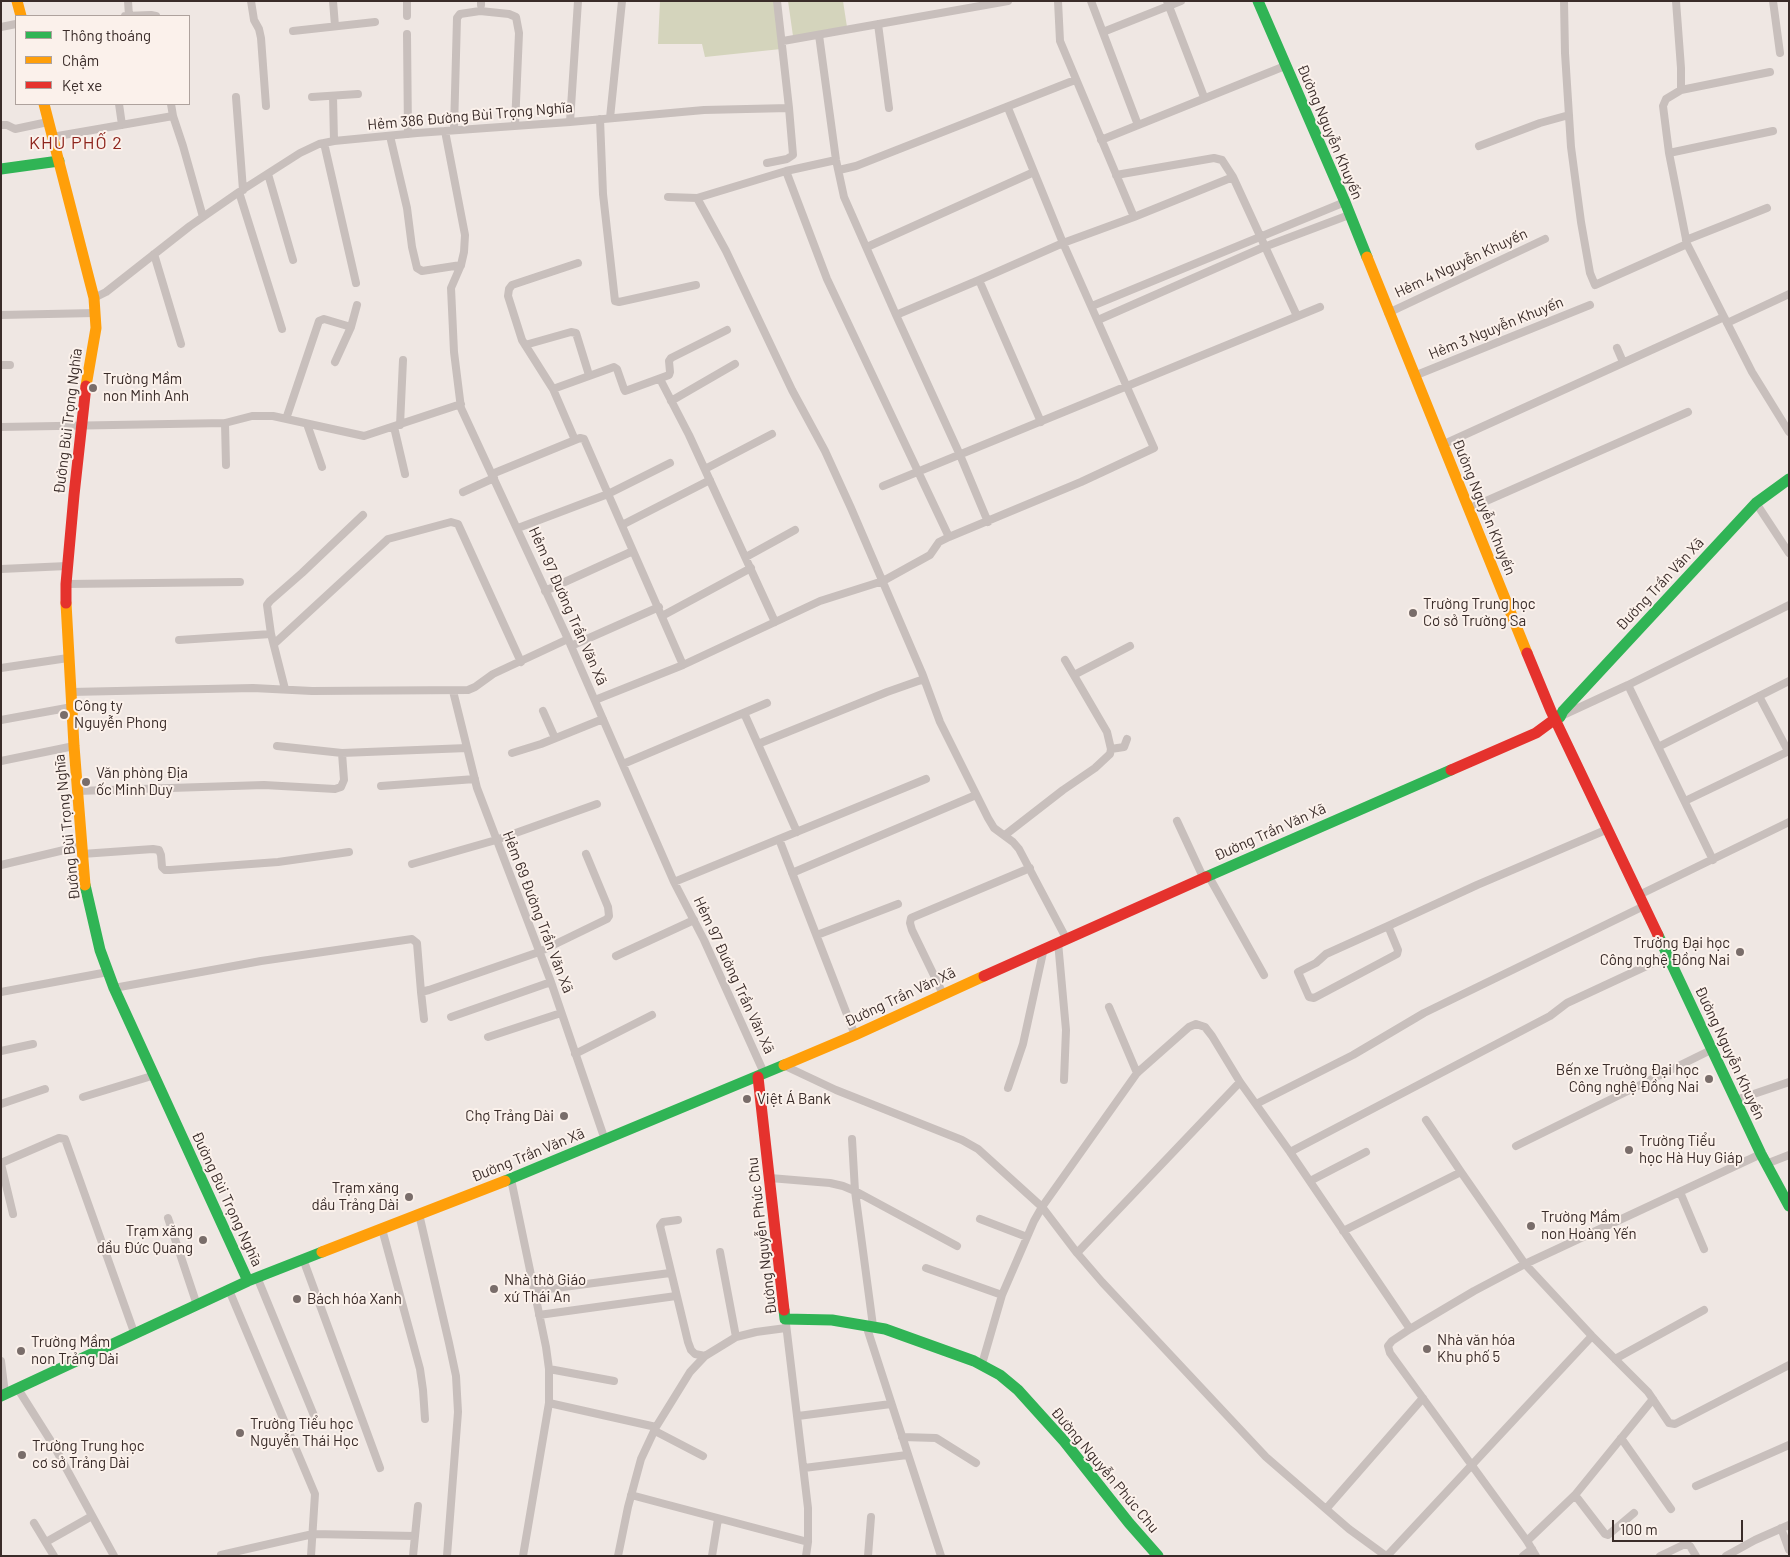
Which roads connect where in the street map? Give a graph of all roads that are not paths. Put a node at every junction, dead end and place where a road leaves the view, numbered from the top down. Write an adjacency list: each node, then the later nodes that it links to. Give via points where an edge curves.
1 (17, 1): 18 (street)
2 (128, 1): 19 (street)
3 (251, 1): 44 (street, via 261,38)
4 (333, 1): 24 (street)
5 (407, 1): 20 (street)
6 (578, 1): 53 (street)
7 (622, 1): 50 (street)
8 (777, 1): 30 (street)
9 (1008, 1): 23 (street)
10 (1058, 1): 34 (street, via 1060,41)
11 (1091, 1): 27 (street)
12 (1181, 1): 17 (street)
13 (1258, 1): 32 (street, Đường Nguyễn Khuyến)
14 (1564, 1): 48 (street)
15 (1676, 1): 35 (street)
16 (1773, 1): 31 (street)
17 (1168, 4): 27 (street); 40 (street)
18 (21, 15)
19 (130, 15)
20 (407, 16)
21 (375, 22): 24 (street)
22 (15, 24): 25 (street)
23 (878, 24): 29 (street); 46 (street)
24 (335, 26): 26 (street)
25 (1, 27)
26 (293, 31)
27 (1103, 32): 57 (street)
28 (406, 34): 60 (street)
29 (819, 35): 30 (street); 68 (street)
30 (783, 41): 45 (street)
31 (1780, 53)
32 (1285, 66): 40 (street); 81 (street, Đường Nguyễn Khuyến)
33 (1770, 72): 35 (street)
34 (1075, 80): 47 (street); 63 (street)
35 (1681, 90): 67 (street, via 1666,99 1663,106)
36 (358, 94): 37 (street)
37 (333, 96): 39 (street); 64 (street)
38 (236, 97): 78 (street)
39 (312, 97)
40 (1204, 97): 57 (street)
41 (44, 105): 52 (street, Đường Bùi Trọng Nghĩa)
42 (119, 105): 55 (street)
43 (171, 105): 49 (street)
44 (266, 106)
45 (789, 108): 50 (street, Hẻm 386 Đường Bùi Trọng Nghĩa, via 704,110); 70 (street, via 793,154 787,159)
46 (889, 108)
47 (1008, 108): 72 (street); 74 (street)
48 (1569, 115): 66 (street); 88 (street, via 1580,222 1595,285)
49 (173, 116): 55 (street); 84 (street)
50 (610, 118): 51 (street, Hẻm 386 Đường Bùi Trọng Nghĩa)
51 (600, 119): 53 (street, Hẻm 386 Đường Bùi Trọng Nghĩa); 98 (street, via 603,194 616,300 619,302)
52 (48, 122): 54 (street, via 15,129); 62 (street, Đường Bùi Trọng Nghĩa)
53 (570, 122): 56 (street, Hẻm 386 Đường Bùi Trọng Nghĩa)
54 (1, 125)
55 (122, 125): 62 (street)
56 (515, 125): 58 (street, Hẻm 386 Đường Bùi Trọng Nghĩa); 58 (street, Hẻm 97 Đường Trần Văn Xã, via 516,17 480,11 460,14 457,18)
57 (1138, 125): 63 (street)
58 (450, 130): 60 (street, Hẻm 386 Đường Bùi Trọng Nghĩa); 95 (street, Hẻm 97 Đường Trần Văn Xã, via 465,235)
59 (1773, 131): 67 (street)
60 (408, 134): 61 (street, Hẻm 386 Đường Bùi Trọng Nghĩa)
61 (390, 136): 64 (street, Hẻm 386 Đường Bùi Trọng Nghĩa); 95 (street, via 417,268 422,271)
62 (52, 137): 69 (street, Đường Bùi Trọng Nghĩa)
63 (1101, 140): 76 (street)
64 (334, 141): 65 (street, Hẻm 386 Đường Bùi Trọng Nghĩa)
65 (324, 143): 75 (street, Hẻm 386 Đường Bùi Trọng Nghĩa, via 300,153); 97 (street)
66 (1479, 146)
67 (1669, 153): 88 (street)
68 (836, 160): 72 (street); 73 (street)
69 (59, 161): 71 (street); 100 (street, Đường Bùi Trọng Nghĩa)
70 (767, 163)
71 (1, 169)
72 (839, 170): 90 (street, via 844,197)
73 (786, 171): 80 (street); 148 (street, via 826,279)
74 (1034, 172): 89 (street); 90 (street)
75 (268, 174): 78 (street, Hẻm 386 Đường Bùi Trọng Nghĩa); 93 (street)
76 (1116, 175): 77 (street, via 1214,158 1222,160); 85 (street)
77 (1233, 177): 85 (street); 86 (street)
78 (241, 191): 84 (street, Hẻm 386 Đường Bùi Trọng Nghĩa); 113 (street)
79 (668, 197): 80 (street)
80 (697, 198): 170 (street, via 825,451)
81 (1345, 202): 83 (street, Đường Nguyễn Khuyến); 86 (street)
82 (1767, 208): 88 (street)
83 (1349, 215): 91 (street); 106 (street, Đường Nguyễn Khuyến)
84 (203, 217): 92 (street, Hẻm 386 Đường Bùi Trọng Nghĩa)
85 (1134, 217): 89 (street)
86 (1260, 236): 91 (street); 103 (street)
87 (1545, 239): 106 (street, Hẻm 4 Nguyễn Khuyến)
88 (1686, 242): 111 (street)
89 (1063, 243): 96 (street); 103 (street)
90 (867, 247): 108 (street)
91 (1264, 247): 109 (street); 110 (street)
92 (154, 254): 100 (street, Hẻm 386 Đường Bùi Trọng Nghĩa); 115 (street)
93 (293, 260)
94 (578, 263): 116 (street, via 516,283 509,289 508,296)
95 (461, 265): 130 (street, Hẻm 97 Đường Trần Văn Xã, via 451,288 454,352)
96 (980, 280): 108 (street); 133 (street)
97 (356, 283)
98 (696, 285)
99 (1789, 294): 111 (street)
100 (94, 298): 105 (street, Đường Bùi Trọng Nghĩa)
101 (357, 305): 112 (street)
102 (1590, 305): 125 (street, Hẻm 3 Nguyễn Khuyến)
103 (1092, 306): 110 (street)
104 (1320, 307): 109 (street)
105 (95, 313): 107 (street); 136 (street, Đường Bùi Trọng Nghĩa, via 96,328)
106 (1388, 313): 125 (street, Đường Nguyễn Khuyến)
107 (1, 314)
108 (896, 315): 143 (street)
109 (1297, 316): 127 (street)
110 (1098, 320): 127 (street)
111 (1726, 320): 120 (street); 139 (street, via 1752,372)
112 (351, 327): 119 (street); 132 (street, via 324,319 319,321)
113 (282, 329)
114 (727, 330): 126 (street, via 671,358 669,375)
115 (181, 344)
116 (525, 345): 124 (street, via 576,332); 128 (street)
117 (1617, 348): 120 (street)
118 (403, 360): 137 (street)
119 (335, 362)
120 (1623, 362): 142 (street)
121 (735, 364): 129 (street)
122 (1, 365): 123 (street)
123 (10, 366)
124 (589, 375): 126 (street, via 614,367 625,391); 128 (street)
125 (1414, 376): 142 (street, Đường Nguyễn Khuyến)
126 (660, 379): 129 (street)
127 (1127, 386): 133 (street); 159 (street, via 1154,448)
128 (553, 389): 141 (street)
129 (671, 401): 147 (street)
130 (461, 404): 137 (street); 150 (street, Hẻm 97 Đường Trần Văn Xã)
131 (1688, 412): 157 (street)
132 (286, 419): 134 (street, via 252,416); 135 (street)
133 (1041, 422): 143 (street)
134 (225, 423): 136 (street); 145 (street)
135 (308, 424): 137 (street, via 364,436); 146 (street)
136 (82, 425): 138 (street); 167 (street, Đường Bùi Trọng Nghĩa)
137 (397, 426): 149 (street)
138 (1, 427)
139 (1789, 432)
140 (772, 434): 147 (street)
141 (575, 440): 150 (street); 155 (street, via 584,439)
142 (1442, 445): 157 (street, Đường Nguyễn Khuyến)
143 (960, 455): 148 (street); 159 (street)
144 (670, 463): 155 (street)
145 (226, 464)
146 (322, 467)
147 (705, 469): 152 (street)
148 (918, 472): 153 (street); 163 (street)
149 (405, 474)
150 (493, 476): 154 (street); 161 (street, Hẻm 97 Đường Trần Văn Xã)
151 (1789, 479): 156 (street, Đường Trần Văn Xã)
152 (710, 480): 160 (street); 166 (street)
153 (883, 486)
154 (463, 492)
155 (608, 494): 160 (street); 161 (street)
156 (1756, 503): 165 (street); 201 (street, Đường Trần Văn Xã)
157 (1468, 509): 201 (street, Đường Nguyễn Khuyến)
158 (363, 515): 178 (street, via 270,600 267,611)
159 (988, 522): 163 (street)
160 (622, 525): 164 (street)
161 (518, 528): 173 (street, Hẻm 97 Đường Trần Văn Xã)
162 (795, 530): 166 (street)
163 (949, 537): 170 (street, via 940,542 930,555)
164 (633, 551): 173 (street); 175 (street)
165 (1789, 554)
166 (746, 556): 168 (street)
167 (67, 566): 169 (street); 172 (street, Đường Bùi Trọng Nghĩa)
168 (751, 568): 176 (street); 177 (street)
169 (1, 569)
170 (883, 581): 177 (street, via 820,601); 189 (street)
171 (240, 582): 172 (street)
172 (66, 584): 183 (street, Đường Bùi Trọng Nghĩa)
173 (545, 591): 180 (street, Hẻm 97 Đường Trần Văn Xã)
174 (1789, 605): 191 (street)
175 (659, 607): 176 (street); 180 (street)
176 (662, 616): 186 (street)
177 (775, 622): 186 (street)
178 (271, 634): 179 (street); 181 (street)
179 (179, 640)
180 (570, 642): 185 (street); 196 (street, Hẻm 97 Đường Trần Văn Xã)
181 (274, 644): 185 (street, via 388,539 451,522 458,524); 192 (street)
182 (1130, 646): 188 (street)
183 (68, 658): 187 (street); 194 (street, Đường Bùi Trọng Nghĩa)
184 (1065, 660): 188 (street)
185 (522, 662): 193 (street, via 487,677 475,688)
186 (683, 665): 196 (street)
187 (1, 668)
188 (1074, 675): 210 (street, via 1107,732)
189 (924, 679): 205 (street); 221 (street, via 940,722)
190 (1789, 681): 195 (street)
191 (1628, 685): 201 (street); 208 (street)
192 (285, 689): 193 (street); 194 (street)
193 (453, 691): 209 (street, Hẻm 69 Đường Trần Văn Xã)
194 (71, 692): 198 (street, Đường Bùi Trọng Nghĩa)
195 (1760, 696): 208 (street); 211 (street)
196 (595, 700): 202 (street, Hẻm 97 Đường Trần Văn Xã)
197 (767, 703): 200 (street)
198 (72, 707): 203 (street); 206 (street, Đường Bùi Trọng Nghĩa)
199 (543, 711): 204 (street)
200 (744, 713): 205 (street); 216 (street)
201 (1558, 718): 226 (street, Đường Nguyễn Khuyến); 239 (street, Đường Trần Văn Xã, via 1536,733)
202 (603, 719): 204 (street); 216 (street, Hẻm 97 Đường Trần Văn Xã)
203 (1, 720)
204 (555, 738): 213 (street)
205 (758, 744): 227 (street)
206 (74, 746): 215 (street); 220 (street, Đường Bùi Trọng Nghĩa)
207 (277, 746): 212 (street)
208 (1658, 747): 222 (street)
209 (467, 748): 212 (street); 217 (street, Hẻm 69 Đường Trần Văn Xã)
210 (1111, 749): 214 (street, via 1125,743); 228 (street, via 1108,757 1095,768)
211 (1788, 751): 222 (street)
212 (342, 753): 220 (street, via 344,780 341,788 336,789 264,785)
213 (512, 753)
214 (1129, 755)
215 (1, 762)
216 (623, 764): 240 (street, Hẻm 97 Đường Trần Văn Xã)
217 (475, 779): 219 (street); 229 (street, Hẻm 69 Đường Trần Văn Xã)
218 (926, 779): 227 (street)
219 (382, 786)
220 (77, 791): 231 (street, Đường Bùi Trọng Nghĩa)
221 (976, 796): 228 (street, via 994,828); 238 (street)
222 (1685, 801): 234 (street)
223 (597, 804): 229 (street)
224 (1177, 821): 239 (street)
225 (1789, 822): 234 (street)
226 (1608, 829): 241 (street, Đường Nguyễn Khuyến); 245 (street)
227 (796, 832): 230 (street)
228 (1005, 835): 237 (street, via 1019,849)
229 (496, 840): 235 (street); 249 (street, Hẻm 69 Đường Trần Văn Xã)
230 (779, 840): 238 (street); 240 (street)
231 (82, 850): 232 (street, via 159,850 165,870 278,862); 236 (street); 252 (street, Đường Bùi Trọng Nghĩa, via 92,916)
232 (349, 852)
233 (586, 854): 249 (street, via 610,916)
234 (1713, 860): 241 (street)
235 (412, 864)
236 (1, 865)
237 (1030, 868): 247 (street); 258 (street, via 911,918 912,930)
238 (792, 873): 246 (street)
239 (1206, 876): 247 (street, Đường Trần Văn Xã); 253 (street)
240 (674, 882): 244 (street, Hẻm 97 Đường Trần Văn Xã)
241 (1639, 895): 243 (street, Đường Nguyễn Khuyến)
242 (898, 904): 246 (street)
243 (1644, 906): 251 (street, Đường Nguyễn Khuyến); 282 (street, via 1424,1013 1353,1055)
244 (694, 920): 250 (street); 273 (street, Hẻm 97 Đường Trần Văn Xã)
245 (1388, 926): 245 (street, via 1398,950 1396,955 1314,998 1309,997 1298,972 1326,954)
246 (817, 935): 264 (street)
247 (1062, 940): 248 (street, Đường Trần Văn Xã); 274 (street, via 1066,1030)
248 (1044, 948): 258 (street, Đường Trần Văn Xã); 277 (street, via 1023,1044)
249 (539, 952): 254 (street, Hẻm 69 Đường Trần Văn Xã); 257 (street)
250 (616, 956)
251 (1668, 956): 267 (street, Đường Nguyễn Khuyến); 287 (street, via 1567,1003 1550,1016)
252 (108, 972): 255 (street, Đường Bùi Trọng Nghĩa); 256 (street)
253 (1264, 975)
254 (551, 982): 260 (street, Hẻm 69 Đường Trần Văn Xã); 262 (street)
255 (114, 988): 257 (street, via 261,961 412,939 417,943); 272 (street, Đường Bùi Trọng Nghĩa)
256 (1, 992)
257 (422, 992): 263 (street)
258 (943, 994): 264 (street, Đường Trần Văn Xã)
259 (1109, 1007): 271 (street)
260 (561, 1013): 265 (street); 269 (street, Hẻm 69 Đường Trần Văn Xã)
261 (652, 1015): 269 (street)
262 (451, 1017)
263 (424, 1018)
264 (855, 1034): 270 (street, Đường Trần Văn Xã)
265 (488, 1037)
266 (33, 1044): 268 (street)
267 (1713, 1049): 280 (street, Đường Nguyễn Khuyến); 286 (street)
268 (1, 1051)
269 (575, 1054): 285 (street, Hẻm 69 Đường Trần Văn Xã)
270 (783, 1065): 273 (street, Đường Trần Văn Xã); 299 (street, via 836,1090 962,1140 978,1149)
271 (1137, 1073): 275 (street, via 1196,1024 1205,1027 1212,1036); 299 (street)
272 (155, 1075): 279 (street); 316 (street, Đường Bùi Trọng Nghĩa)
273 (761, 1075): 285 (street, Đường Trần Văn Xã); 293 (street, Đường Nguyễn Phúc Chu)
274 (1064, 1080)
275 (1240, 1082): 282 (street); 311 (street)
276 (1789, 1082): 280 (street)
277 (1008, 1088)
278 (45, 1089): 281 (street)
279 (83, 1098)
280 (1736, 1100): 290 (street, Đường Nguyễn Khuyến)
281 (1, 1104)
282 (1256, 1104): 287 (street)
283 (1426, 1120): 292 (street)
284 (852, 1139): 296 (street)
285 (605, 1140): 294 (street, Đường Trần Văn Xã)
286 (1516, 1146)
287 (1290, 1152): 295 (street)
288 (1366, 1152): 295 (street)
289 (1789, 1155): 290 (street)
290 (1764, 1159): 297 (street); 298 (street, Đường Nguyễn Khuyến)
291 (1, 1164): 300 (street); 327 (street, via 59,1138 65,1139)
292 (1461, 1172): 306 (street); 313 (street)
293 (770, 1178): 296 (street, via 830,1183); 324 (street, Đường Nguyễn Phúc Chu)
294 (511, 1179): 301 (street, Đường Trần Văn Xã); 318 (street)
295 (1310, 1181): 306 (street)
296 (855, 1191): 308 (street); 325 (street)
297 (1680, 1192): 309 (street); 313 (street)
298 (1789, 1206)
299 (1042, 1207): 307 (street); 311 (street)
300 (13, 1214)
301 (419, 1214): 305 (street, Đường Trần Văn Xã); 380 (street, via 449,1343 457,1394)
302 (168, 1218): 321 (street)
303 (980, 1219): 307 (street)
304 (678, 1220): 315 (street, via 663,1222 660,1226)
305 (382, 1229): 312 (street, Đường Trần Văn Xã); 345 (street, via 420,1369)
306 (1343, 1231): 326 (street)
307 (1027, 1237): 319 (street)
308 (957, 1246)
309 (1704, 1249)
310 (720, 1252): 329 (street)
311 (1077, 1254): 360 (street, via 1266,1457)
312 (303, 1260): 316 (street, Đường Trần Văn Xã); 354 (street)
313 (1525, 1264): 326 (street); 328 (street)
314 (926, 1268): 319 (street)
315 (670, 1273): 318 (street); 320 (street)
316 (253, 1279): 317 (street, Đường Bùi Trọng Nghĩa); 344 (street)
317 (229, 1290): 321 (street, Đường Bùi Trọng Nghĩa); 368 (street, via 311,1482 315,1494)
318 (533, 1291): 323 (street)
319 (1002, 1295): 333 (street)
320 (676, 1296): 323 (street); 330 (street, via 691,1350)
321 (197, 1305): 327 (street, Đường Bùi Trọng Nghĩa)
322 (1704, 1310): 331 (street)
323 (538, 1315): 335 (street)
324 (786, 1324): 325 (street, Đường Nguyễn Phúc Chu, via 832,1320); 329 (street); 343 (street)
325 (870, 1326): 333 (street, Đường Nguyễn Phúc Chu); 342 (street)
326 (1410, 1329): 339 (street, via 1388,1346)
327 (135, 1335): 337 (street, Đường Bùi Trọng Nghĩa)
328 (1592, 1336): 331 (street); 353 (street)
329 (736, 1337): 330 (street)
330 (705, 1356): 346 (street, via 690,1372)
331 (1615, 1359): 340 (street)
332 (1, 1361): 338 (street)
333 (982, 1364): 387 (street, Đường Nguyễn Phúc Chu, via 1018,1390)
334 (1789, 1365): 340 (street, via 1675,1424 1669,1423)
335 (549, 1369): 336 (street); 341 (street)
336 (614, 1381)
337 (18, 1388): 338 (street, Đường Bùi Trọng Nghĩa); 363 (street)
338 (3, 1395)
339 (1423, 1398): 353 (street); 360 (street)
340 (1653, 1399): 348 (street)
341 (549, 1403): 346 (street); 381 (street)
342 (891, 1404): 343 (street); 347 (street)
343 (798, 1416): 355 (street)
344 (315, 1418)
345 (425, 1419)
346 (655, 1429): 351 (street); 357 (street, via 641,1460)
347 (902, 1437): 350 (street); 352 (street, via 936,1438)
348 (1621, 1438): 358 (street); 361 (street)
349 (1789, 1445): 356 (street)
350 (907, 1455): 355 (street); 386 (street)
351 (703, 1456)
352 (976, 1462)
353 (1470, 1465): 370 (street); 388 (street)
354 (380, 1468)
355 (804, 1468): 372 (street)
356 (1696, 1486)
357 (631, 1495): 365 (street); 382 (street)
358 (1575, 1495): 362 (street, via 1605,1534 1610,1534); 370 (street)
359 (418, 1506): 369 (street)
360 (1326, 1509): 388 (street)
361 (1671, 1509)
362 (1634, 1513)
363 (92, 1516): 371 (street); 376 (street)
364 (871, 1517): 385 (street)
365 (718, 1519): 372 (street); 383 (street)
366 (34, 1523): 371 (street)
367 (1785, 1526): 373 (street); 392 (street)
368 (313, 1534): 369 (street); 377 (street); 378 (street)
369 (415, 1536): 379 (street)
370 (1527, 1541): 374 (street)
371 (46, 1542): 375 (street)
372 (808, 1542): 384 (street)
373 (1789, 1550)
374 (1534, 1553): 389 (street)
375 (54, 1556)
376 (114, 1556)
377 (221, 1556)
378 (311, 1556)
379 (413, 1556)
380 (447, 1556)
381 (523, 1556)
382 (618, 1556)
383 (712, 1556)
384 (806, 1556)
385 (868, 1556)
386 (942, 1556)
387 (1158, 1556)
388 (1387, 1556)
389 (1523, 1556)
390 (1660, 1556): 391 (street, via 1683,1545 1690,1546)
391 (1696, 1556)
392 (1726, 1556)

